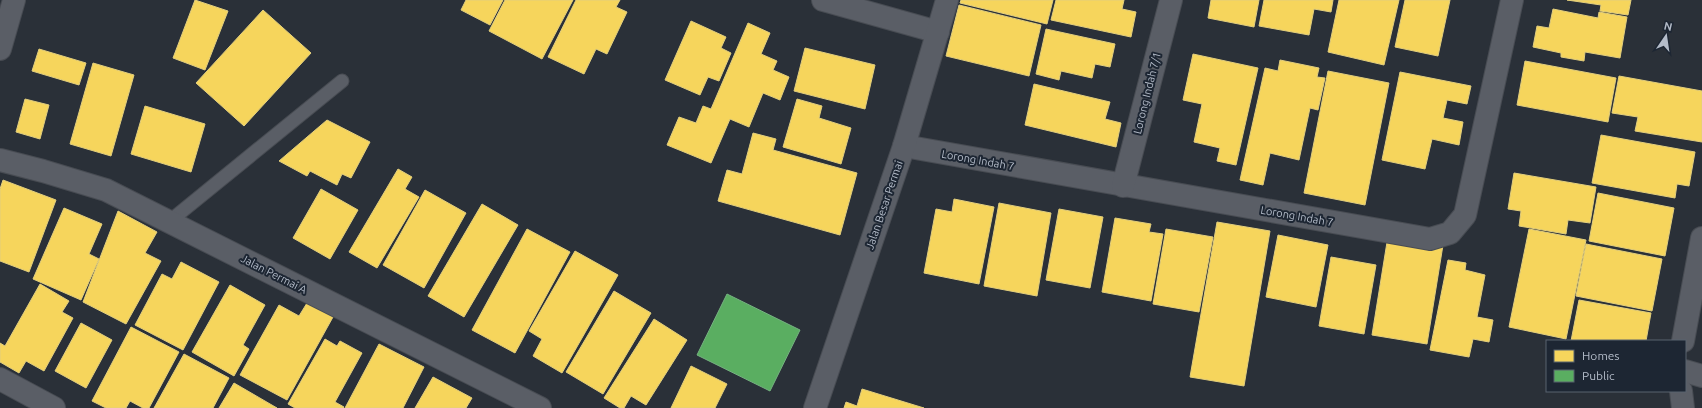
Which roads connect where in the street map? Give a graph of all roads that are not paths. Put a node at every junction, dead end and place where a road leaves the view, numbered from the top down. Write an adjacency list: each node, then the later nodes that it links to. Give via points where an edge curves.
1 (14, 0): 7 (street)
2 (823, 0): 6 (street)
3 (947, 0): 6 (street, Jalan Besar Permai)
4 (1171, 0): 11 (street, Lorong Indah 7/1)
5 (1512, 0): 11 (street, Lorong Indah 7, via 1465,215 1450,233 1430,239)
6 (938, 32): 9 (street, Jalan Besar Permai)
7 (0, 49)
8 (342, 81): 12 (lane)
9 (904, 146): 11 (street, Lorong Indah 7); 21 (street, Jalan Besar Permai)
10 (0, 160): 12 (street, Jalan Permai A, via 106,190)
11 (1123, 186)
12 (170, 221): 20 (street, Jalan Permai A)
13 (1702, 238): 14 (street)
14 (1683, 340)
15 (1686, 371): 16 (street)
16 (1702, 376)
17 (0, 379): 19 (street)
18 (1681, 392): 22 (street)
19 (54, 408)
20 (540, 408)
21 (815, 408)
22 (1683, 408)

